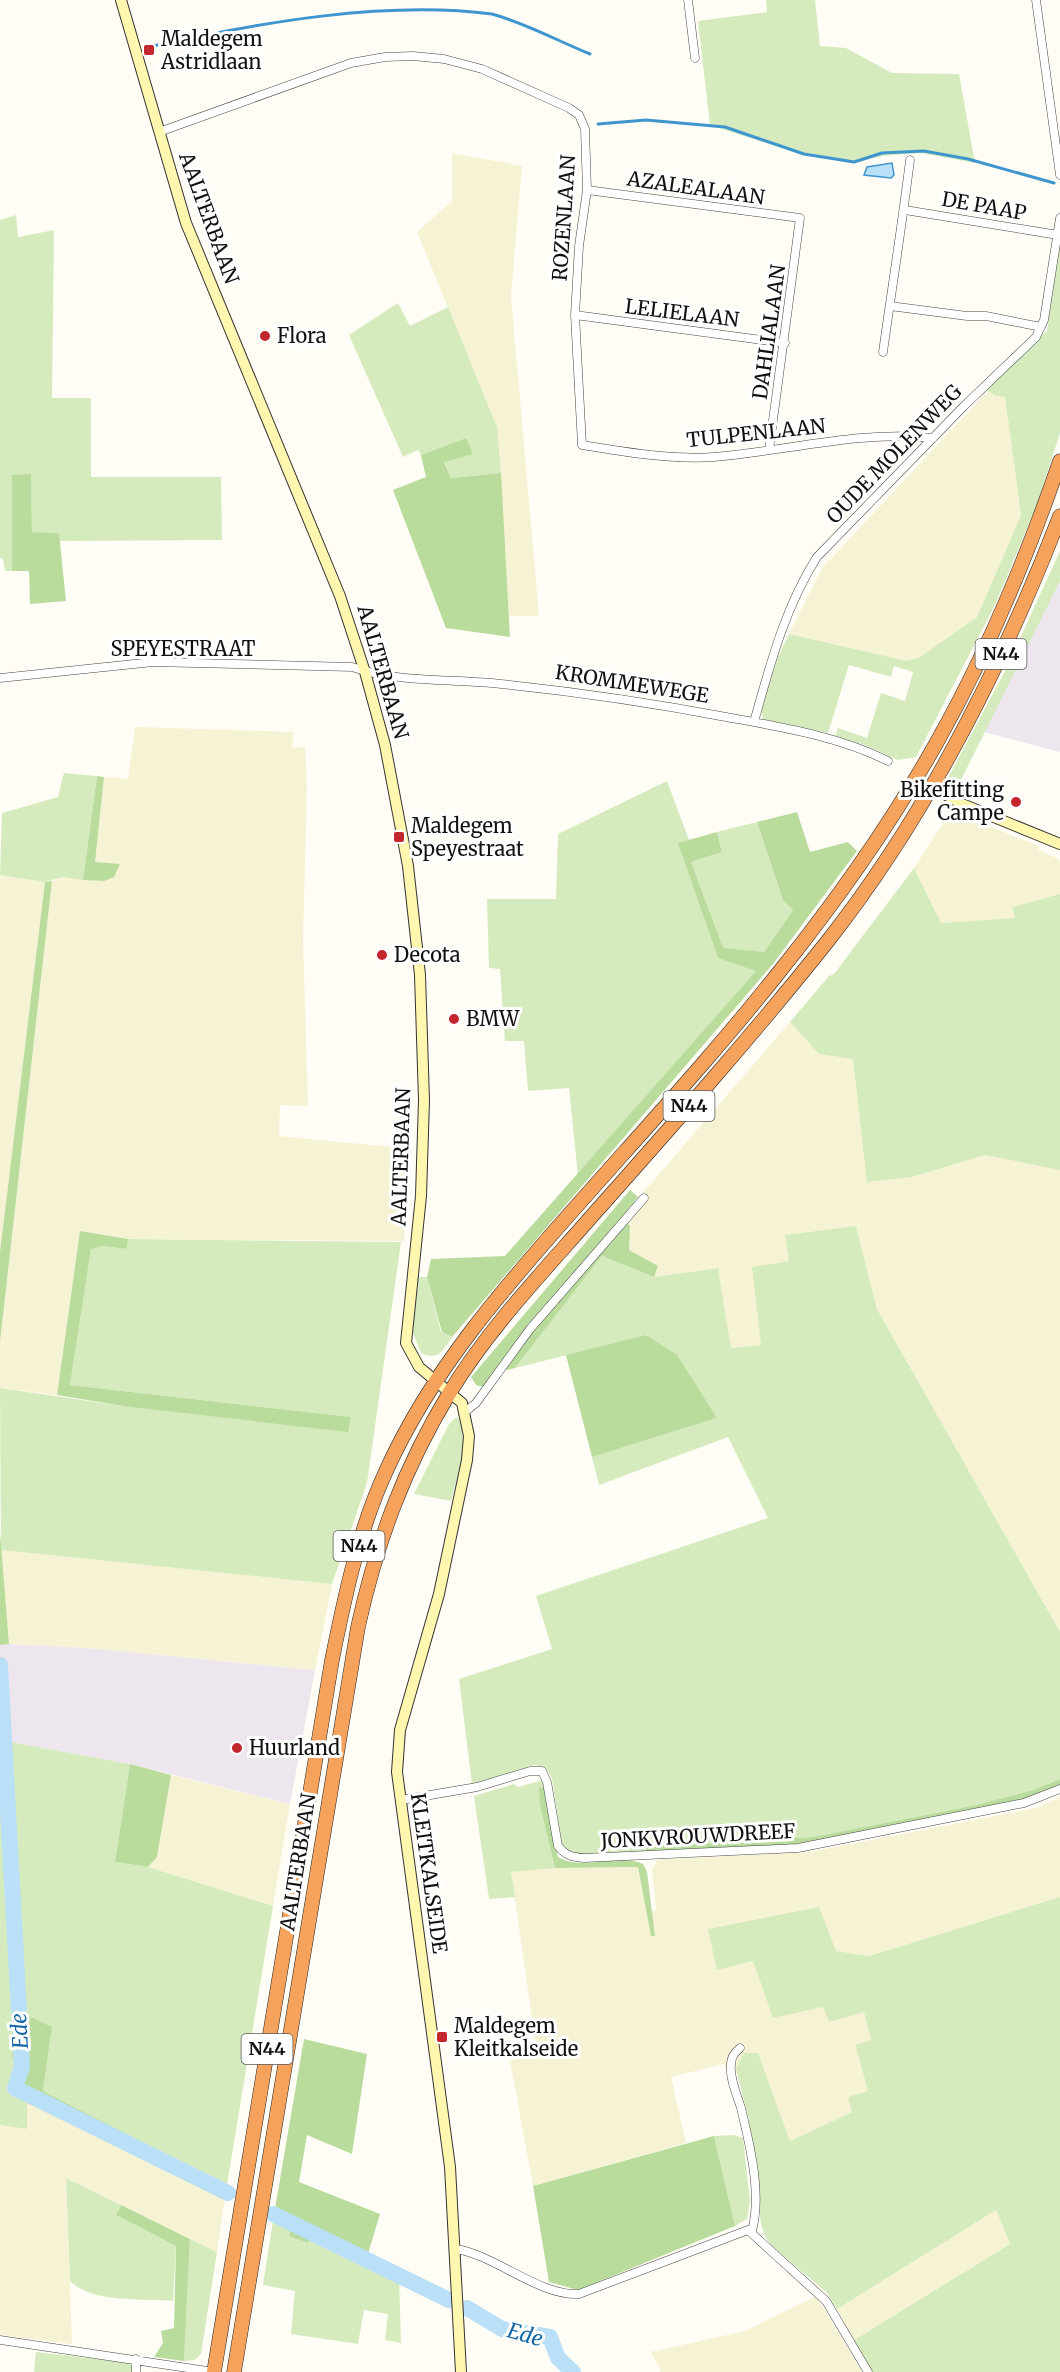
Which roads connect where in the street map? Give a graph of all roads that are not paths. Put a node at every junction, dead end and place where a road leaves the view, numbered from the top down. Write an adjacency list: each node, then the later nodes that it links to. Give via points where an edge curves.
1 (121, 0): 5 (main road, AALTERBAAN)
2 (688, 0): 4 (street)
3 (1036, 0): 7 (street)
4 (695, 58)
5 (159, 132): 8 (street, ROZENLAAN, via 351,63 412,56 444,59 482,69 579,115 585,129); 23 (main road, AALTERBAAN, via 186,223 321,545)
6 (910, 160): 9 (street)
7 (1060, 175)
8 (587, 190): 10 (street, AZALEALAAN); 14 (street, ROZENLAAN)
9 (905, 210): 12 (street, DE PAAP); 13 (street)
10 (800, 218): 16 (street, DAHLIALAAN)
11 (1060, 218): 12 (street, OUDE MOLENWEG)
12 (1058, 235): 15 (street, OUDE MOLENWEG)
13 (890, 306): 15 (street, via 986,316); 17 (street)
14 (575, 315): 16 (street, LELIELAAN); 19 (street, ROZENLAAN)
15 (1041, 327): 18 (street, OUDE MOLENWEG, via 1036,337)
16 (785, 342): 20 (street, DAHLIALAAN)
17 (883, 352)
18 (933, 438): 20 (street, TULPENLAAN, via 899,434); 25 (street, OUDE MOLENWEG, via 829,544 808,572 774,648)
19 (582, 445): 20 (street, TULPENLAAN, via 677,458)
20 (769, 450)
21 (1060, 461): 27 (highway, N44, via 1022,562 974,669)
22 (1060, 516): 28 (highway, N44, via 995,667)
23 (365, 672): 24 (street, SPEYESTRAAT, via 352,668 153,662); 25 (street, KROMMEWEGE, via 563,690); 31 (main road, AALTERBAAN, via 402,830 420,987 424,1140 406,1343 415,1361)
24 (0, 678)
25 (754, 722): 26 (street, KROMMEWEGE, via 862,748)
26 (888, 761)
27 (916, 778): 28 (street); 31 (highway, N44, via 780,971 501,1293)
28 (931, 786): 29 (main road, via 962,804); 32 (highway, N44, via 826,944 515,1305)
29 (1060, 844)
30 (644, 1198): 33 (street, via 566,1286)
31 (436, 1380): 32 (main road, AALTERBAAN); 42 (highway, AALTERBAAN / N44, via 406,1430 376,1495 341,1614)
32 (450, 1392): 33 (main road); 43 (highway, AALTERBAAN / N44, via 388,1516 364,1599 339,1729)
33 (465, 1412): 35 (main road, KLEITKALSEIDE, via 467,1460 439,1594 397,1742 396,1772)
34 (1060, 1789): 35 (street, JONKVROUWDREEF, via 1024,1803 798,1848 594,1858 571,1857 558,1846 542,1771)
35 (401, 1800): 38 (main road, KLEITKALSEIDE, via 449,2156)
36 (740, 2048): 37 (street, via 732,2059 731,2070 745,2124 754,2185 756,2218)
37 (752, 2231): 38 (street, via 736,2232 579,2294 555,2290); 45 (street, via 826,2301)
38 (456, 2249): 44 (main road, KLEITKALSEIDE)
39 (0, 2340): 40 (street)
40 (136, 2359): 41 (street); 42 (street)
41 (136, 2372)
42 (214, 2372)
43 (234, 2372)
44 (462, 2372)
45 (868, 2372)

